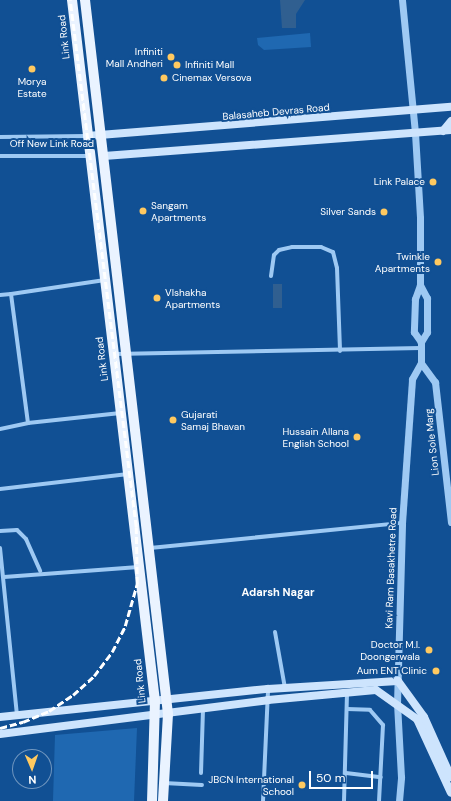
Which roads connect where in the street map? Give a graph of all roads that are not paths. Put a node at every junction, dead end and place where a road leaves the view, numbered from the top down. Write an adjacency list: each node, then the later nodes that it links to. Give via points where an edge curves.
1 (72, 0): 9 (main road, Link Road)
2 (86, 0): 10 (main road)
3 (402, 0): 5 (street)
4 (451, 107): 5 (main road, Balasaheb Devras Road)
5 (413, 111): 8 (street); 10 (main road, Balasaheb Devras Road)
6 (451, 121): 7 (main road)
7 (447, 131): 8 (main road)
8 (415, 133): 14 (main road); 17 (street)
9 (87, 136): 10 (main road, Balasaheb Devras Road); 11 (street); 13 (main road, Link Road)
10 (102, 136): 14 (main road)
11 (0, 137)
12 (0, 156): 13 (street, Off New Link Road)
13 (88, 156): 14 (main road, Off New Link Road); 16 (main road, Link Road)
14 (104, 156): 23 (main road)
15 (271, 276): 21 (street, via 272,262 279,250 321,247 333,252 337,268)
16 (105, 280): 18 (street); 22 (main road, Link Road)
17 (420, 285): 20 (street, via 415,299 414,332); 20 (street, via 427,298 427,332)
18 (11, 294): 19 (street); 26 (street)
19 (0, 296)
20 (421, 345): 21 (street); 24 (street)
21 (340, 351): 23 (street)
22 (114, 354): 23 (street); 25 (main road, Link Road)
23 (127, 354): 35 (main road)
24 (421, 363): 30 (street, Lion Sole Marg, via 435,382); 32 (street, Kavi Ram Basakhetre Road, via 412,379)
25 (121, 412): 26 (street); 28 (main road, Link Road)
26 (28, 423): 27 (street)
27 (0, 429)
28 (128, 474): 29 (street); 36 (main road, Link Road)
29 (0, 489)
30 (450, 512): 31 (street, Lion Sole Marg)
31 (451, 522)
32 (402, 523): 35 (street); 42 (street, Kavi Ram Basakhetre Road)
33 (0, 531): 37 (street, via 17,530 26,539)
34 (0, 548): 38 (street)
35 (149, 548): 39 (main road)
36 (139, 567): 38 (street); 40 (main road, Link Road)
37 (40, 571)
38 (4, 577): 53 (street)
39 (153, 578): 40 (main road); 46 (main road)
40 (140, 579): 48 (main road, Link Road)
41 (276, 632): 43 (street)
42 (398, 681): 44 (main road); 49 (street, Kavi Ram Basakhetre Road); 60 (main road, via 424,717)
43 (285, 688): 44 (main road); 45 (main road)
44 (347, 688): 47 (main road); 49 (main road, via 376,690); 51 (street)
45 (268, 689): 46 (main road); 47 (street)
46 (166, 700): 48 (main road); 52 (main road)
47 (268, 700): 50 (main road); 62 (street)
48 (155, 701): 53 (main road); 54 (main road, Link Road)
49 (397, 704): 65 (main road, via 417,719); 71 (street, Kavi Ram Basakhetre Road, via 401,777)
50 (203, 709): 52 (main road); 57 (street)
51 (347, 709): 58 (street); 59 (street, via 370,710 383,725)
52 (168, 714): 54 (main road); 63 (main road)
53 (17, 715): 55 (main road)
54 (156, 716): 56 (main road); 66 (main road, Link Road)
55 (0, 717)
56 (0, 734)
57 (201, 773)
58 (346, 774): 59 (street); 69 (street)
59 (381, 776): 70 (street)
60 (451, 777)
61 (215, 780): 62 (street)
62 (264, 782): 68 (street)
63 (164, 783): 64 (street); 67 (main road)
64 (202, 785)
65 (451, 793)
66 (152, 801)
67 (163, 801)
68 (264, 801)
69 (344, 801)
70 (379, 801)
71 (399, 801)

